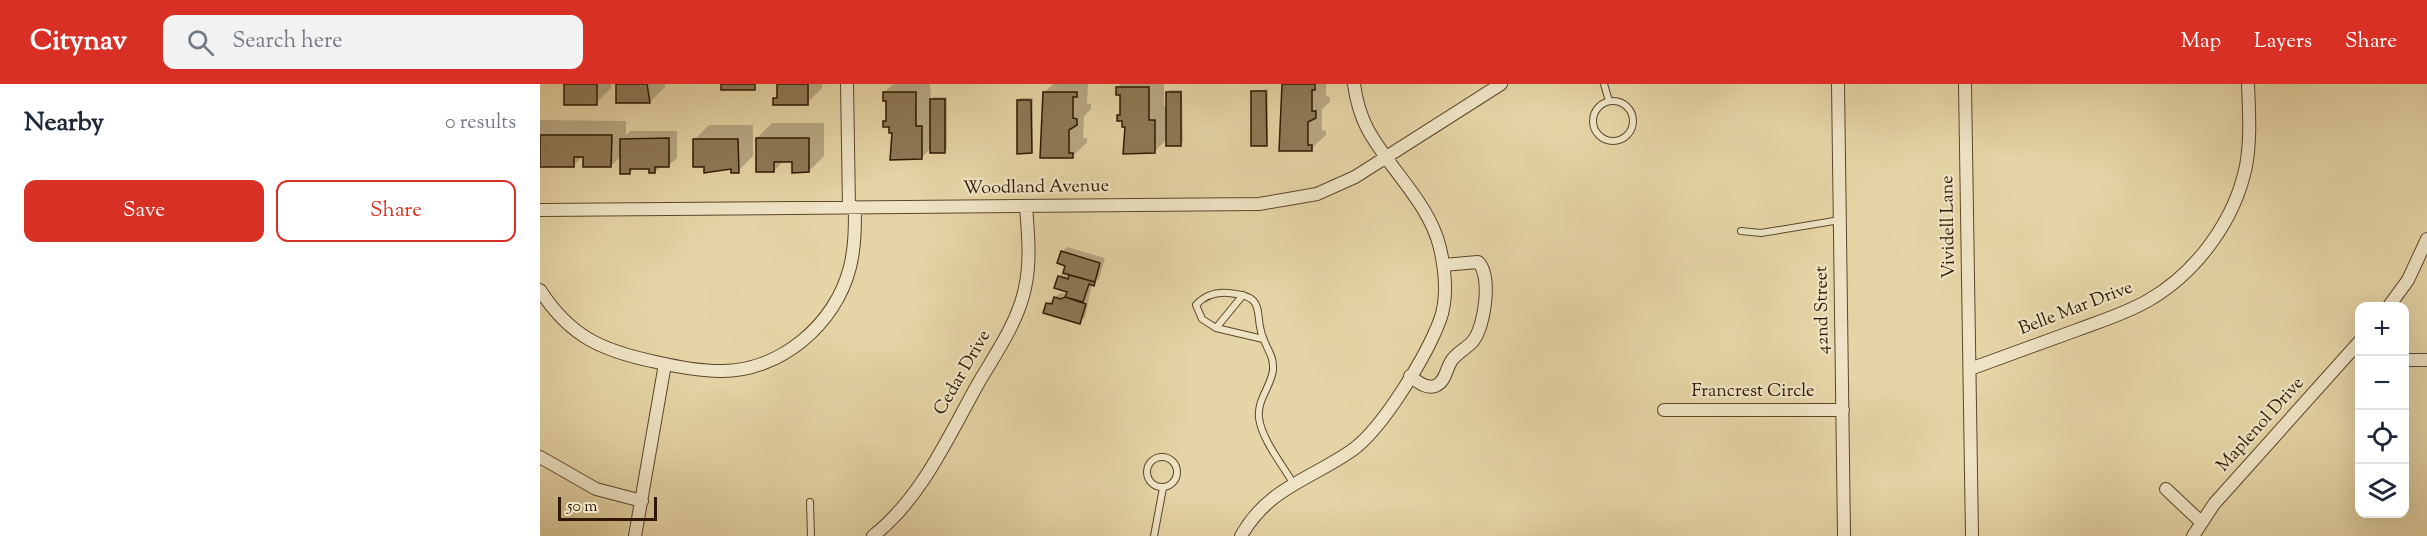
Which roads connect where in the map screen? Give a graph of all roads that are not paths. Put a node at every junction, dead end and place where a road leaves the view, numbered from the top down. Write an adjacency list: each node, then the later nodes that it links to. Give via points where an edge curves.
1 (847, 84): 11 (street)
2 (1354, 84): 9 (street, via 1367,128)
3 (1501, 84): 9 (street, Woodland Avenue)
4 (1604, 84): 8 (lane)
5 (1838, 84): 13 (street, 42nd Street)
6 (1965, 84): 26 (street, Vividell Lane)
7 (2248, 84): 26 (street, Belle Mar Drive, via 2250,123 2241,186 2224,225 2199,259 2150,300)
8 (1609, 101): 8 (lane, via 1596,111 1594,127 1605,139 1617,140 1632,127 1632,113 1622,103)
9 (1386, 157): 10 (street, Woodland Avenue, via 1355,177 1298,199 1259,204); 16 (street, via 1429,219)
10 (1026, 206): 11 (street, Woodland Avenue); 39 (street, Cedar Drive, via 1028,268 1025,289 1012,322 930,468 906,504)
11 (852, 207): 12 (street, Woodland Avenue); 25 (street, via 850,267 840,295 803,340 751,367 722,372)
12 (540, 210)
13 (1840, 220): 14 (lane, via 1761,232); 29 (street, 42nd Street)
14 (1741, 231)
15 (2427, 239): 19 (street, via 2408,280)
16 (1443, 265): 27 (street, via 1441,319); 27 (street, via 1468,261 1483,267 1486,289 1479,332 1450,362 1442,382 1426,387)
17 (540, 290): 25 (street, via 562,320 584,338 609,351)
18 (1243, 295): 20 (lane); 20 (lane, via 1214,294 1203,297 1196,305 1202,319); 21 (lane, via 1254,300 1260,309)
19 (2392, 302)
20 (1216, 328): 21 (lane)
21 (1263, 339): 31 (lane, via 1273,360 1273,372 1259,404 1259,418)
22 (2355, 347): 36 (street, Maplenol Drive)
23 (2409, 360): 24 (street)
24 (2427, 360)
25 (665, 364): 34 (street)
26 (1970, 369): 43 (street)
27 (1410, 376): 31 (street, via 1378,425 1361,442)
28 (1664, 410): 29 (street, Francrest Circle)
29 (1843, 410): 42 (street, 42nd Street)
30 (540, 457): 34 (street, via 596,489)
31 (1293, 483): 41 (street, via 1267,501)
32 (1163, 488): 32 (lane, via 1177,474 1174,463 1162,457 1152,460 1146,473 1151,484); 40 (lane)
33 (2166, 489): 36 (street)
34 (642, 501): 37 (street)
35 (810, 501): 38 (lane)
36 (2201, 522): 44 (street, Maplenol Drive)
37 (635, 536)
38 (811, 536)
39 (873, 536)
40 (1154, 536)
41 (1241, 536)
42 (1844, 536)
43 (1972, 536)
44 (2193, 536)

